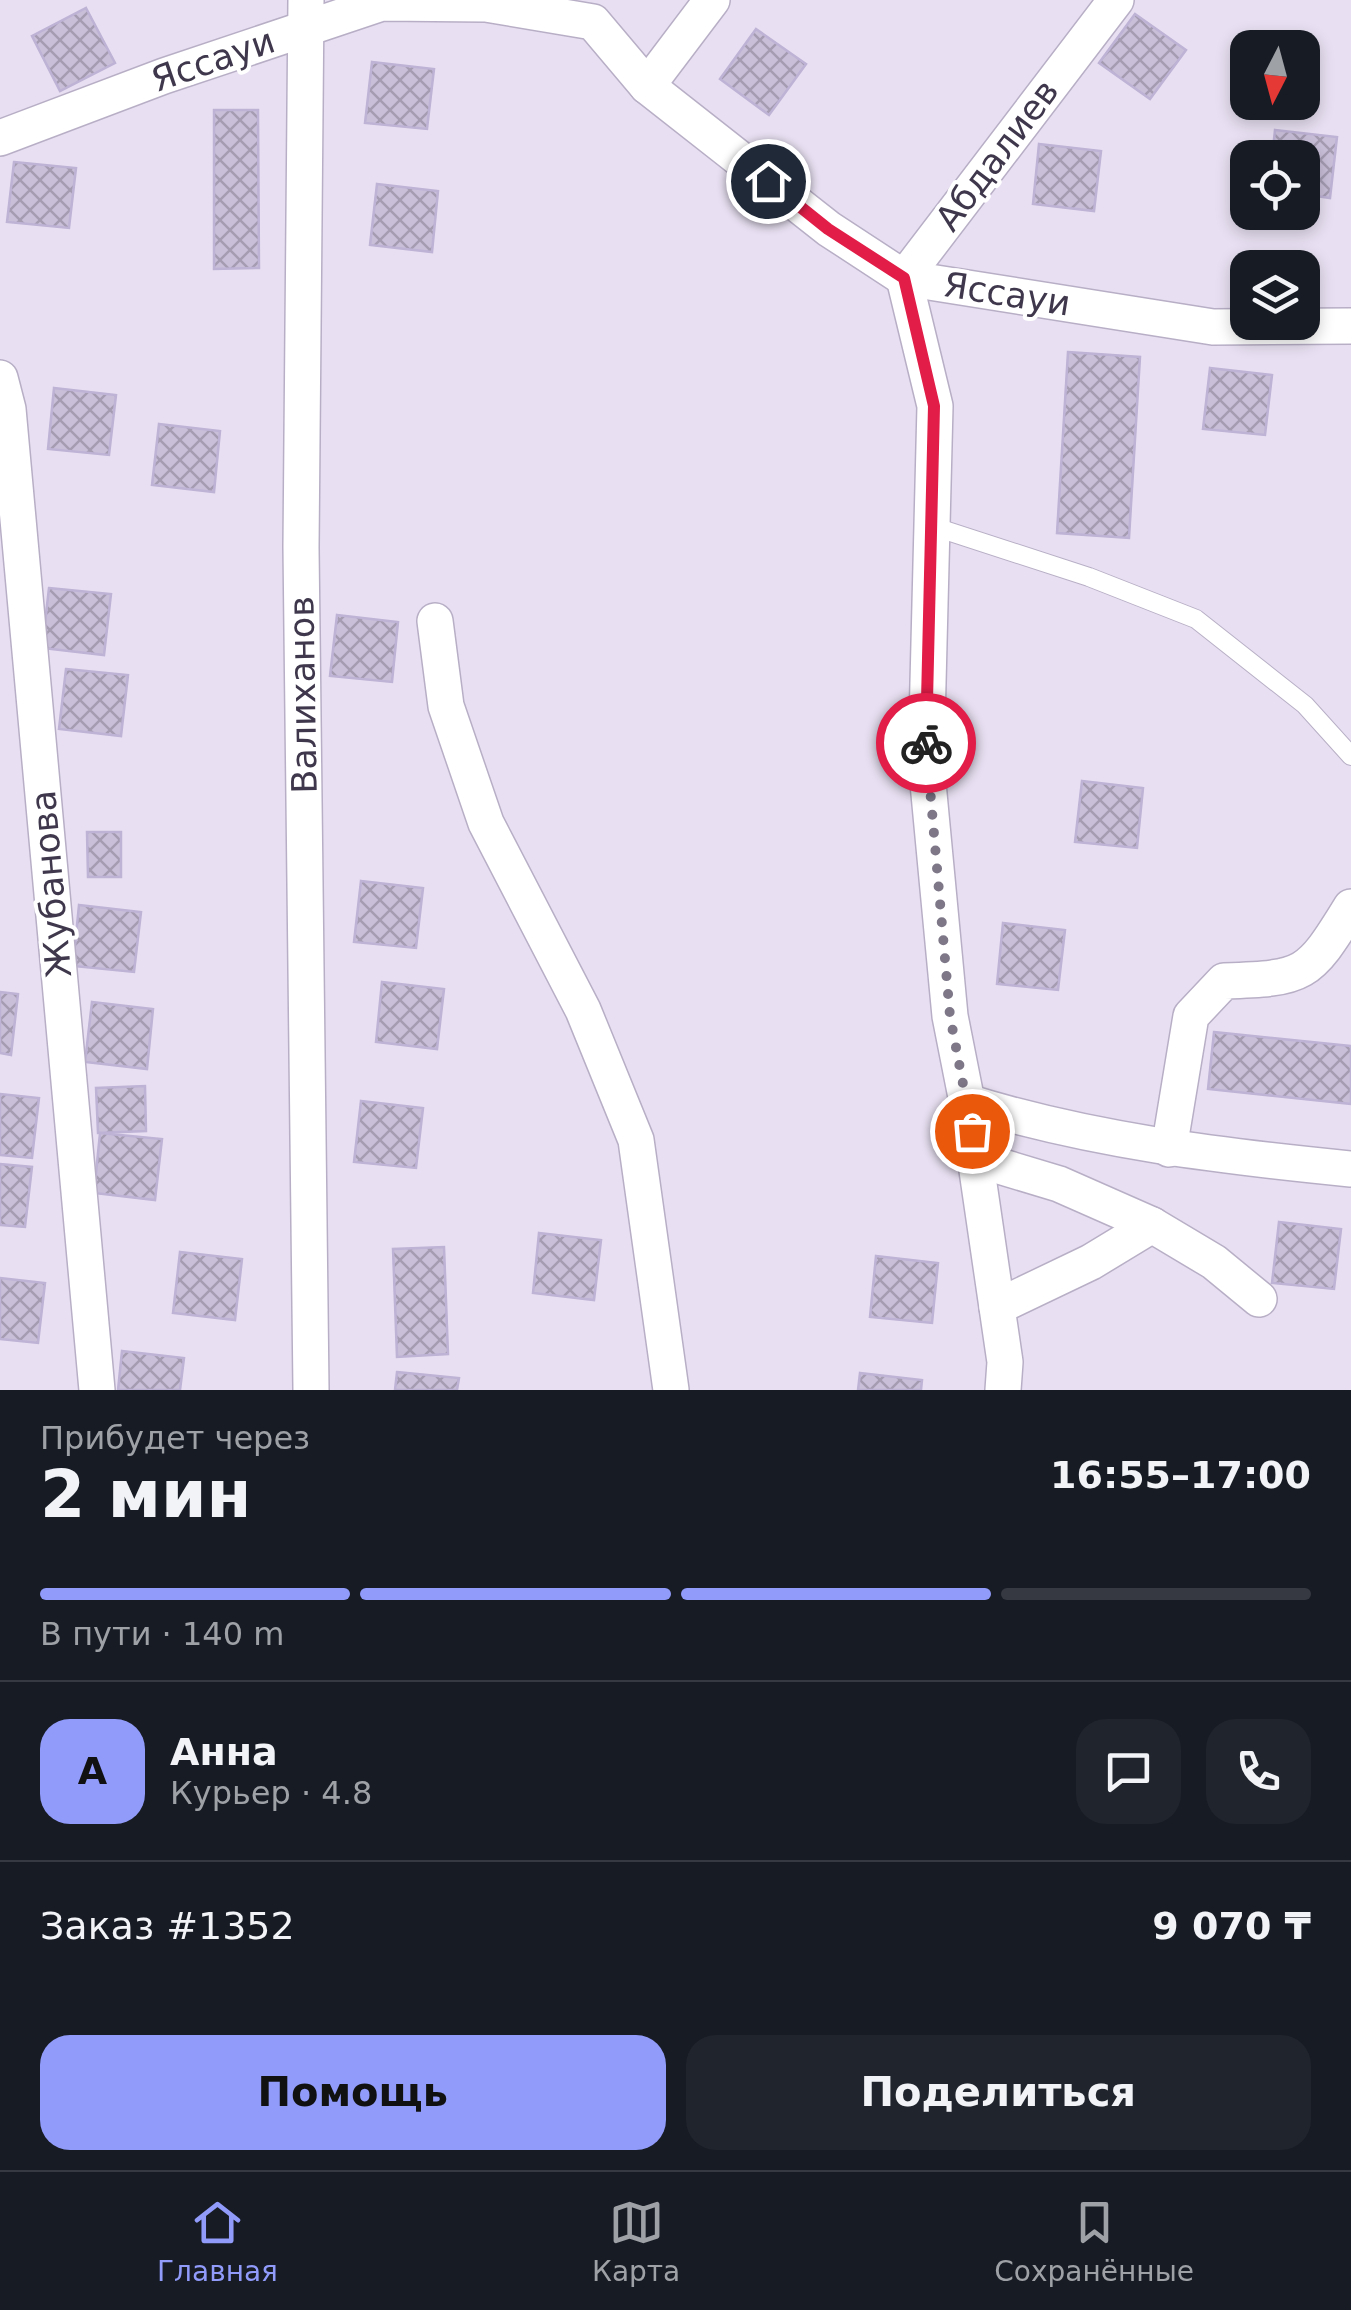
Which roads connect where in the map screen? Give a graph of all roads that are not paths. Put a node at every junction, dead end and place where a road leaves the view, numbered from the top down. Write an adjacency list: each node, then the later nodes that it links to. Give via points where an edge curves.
1 (712, 0): 4 (street)
2 (1116, 0): 6 (street, Абдалиев)
3 (306, 14): 4 (street, Яссауи, via 382,3 486,4 593,22); 5 (street, Яссауи); 22 (street, Валиханов, via 301,547)
4 (647, 86): 6 (street, Яссауи, via 828,229)
5 (0, 138)
6 (904, 278): 7 (street, Яссауи, via 1213,327); 9 (street, via 934,406)
7 (1351, 326)
8 (0, 378): 10 (street, Жубанова, via 8,409)
9 (932, 526): 12 (lane, via 1089,576 1196,619 1305,705); 14 (street, via 926,762 950,1016)
10 (13, 600): 21 (street, Жубанова)
11 (435, 621): 23 (street, via 446,706 486,823 582,1010 636,1140)
12 (1351, 756)
13 (1351, 907): 15 (street, via 1310,963 1287,978 1224,980 1191,1016)
14 (967, 1102): 15 (street, via 1052,1128); 16 (street)
15 (1170, 1149): 17 (street)
16 (976, 1160): 18 (street, via 1060,1184); 20 (street)
17 (1351, 1170)
18 (1152, 1224): 19 (street); 20 (street)
19 (1259, 1299)
20 (998, 1307): 24 (street)
21 (97, 1390)
22 (311, 1390)
23 (671, 1390)
24 (1003, 1390)

